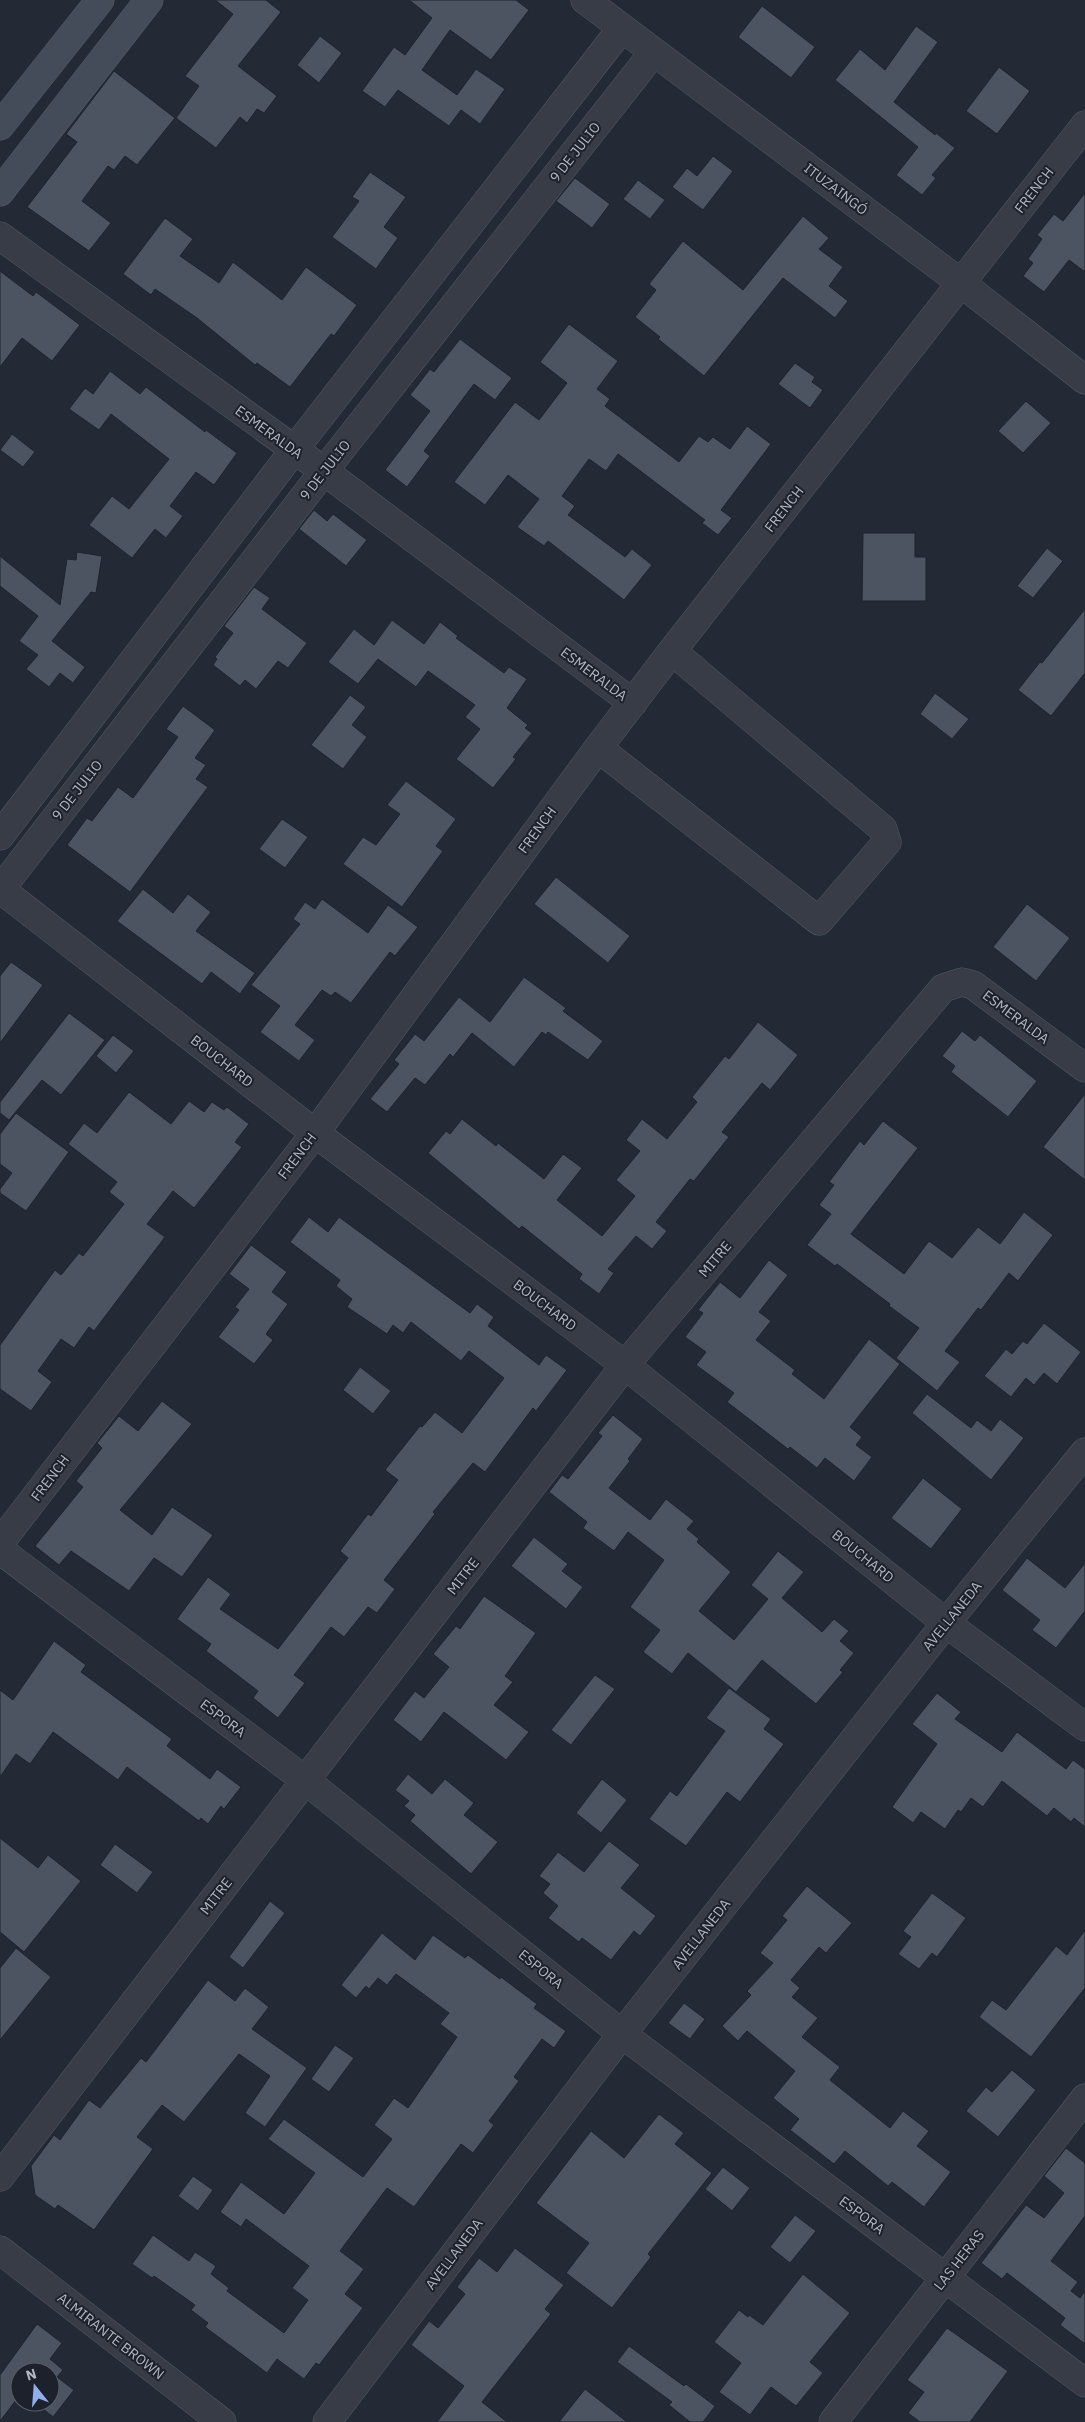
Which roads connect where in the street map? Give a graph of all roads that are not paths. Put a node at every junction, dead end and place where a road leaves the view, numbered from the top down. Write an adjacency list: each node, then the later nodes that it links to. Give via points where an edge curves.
1 (100, 0): 7 (main road)
2 (149, 0): 8 (main road)
3 (585, 0): 4 (street, ITUZAINGÓ)
4 (622, 28): 5 (street, ITUZAINGÓ); 12 (street)
5 (653, 53): 10 (street, ITUZAINGÓ); 13 (street, 9 DE JULIO)
6 (1085, 125): 10 (street, FRENCH)
7 (0, 126)
8 (0, 192)
9 (0, 236): 12 (street, ESMERALDA)
10 (961, 283): 11 (street, ITUZAINGÓ); 14 (street, FRENCH)
11 (1085, 380)
12 (294, 450): 13 (street, ESMERALDA); 17 (street)
13 (324, 471): 15 (street, ESMERALDA); 18 (street, 9 DE JULIO)
14 (672, 651): 15 (street, FRENCH); 16 (street, via 883,829 887,842 819,921)
15 (633, 703): 16 (street, FRENCH)
16 (598, 748): 21 (street, FRENCH)
17 (0, 836)
18 (0, 889): 21 (street, BOUCHARD)
19 (943, 988): 20 (street, ESMERALDA, via 962,982 973,985); 22 (street, MITRE)
20 (1085, 1068)
21 (314, 1133): 22 (street, BOUCHARD); 24 (street, FRENCH)
22 (625, 1365): 26 (street, BOUCHARD); 28 (street, MITRE)
23 (1085, 1452): 26 (street, AVELLANEDA)
24 (0, 1544)
25 (0, 1550): 28 (street, ESPORA)
26 (946, 1623): 27 (street, BOUCHARD); 29 (street, AVELLANEDA)
27 (1085, 1727)
28 (305, 1780): 29 (street, ESPORA); 31 (street, MITRE)
29 (622, 2034): 33 (street, ESPORA); 36 (street, AVELLANEDA)
30 (1085, 2098): 33 (street, LAS HERAS)
31 (0, 2177)
32 (0, 2250): 35 (street, ALMIRANTE BROWN)
33 (945, 2277): 34 (street, ESPORA); 37 (street, LAS HERAS)
34 (1085, 2383)
35 (222, 2422)
36 (327, 2422)
37 (833, 2422)

